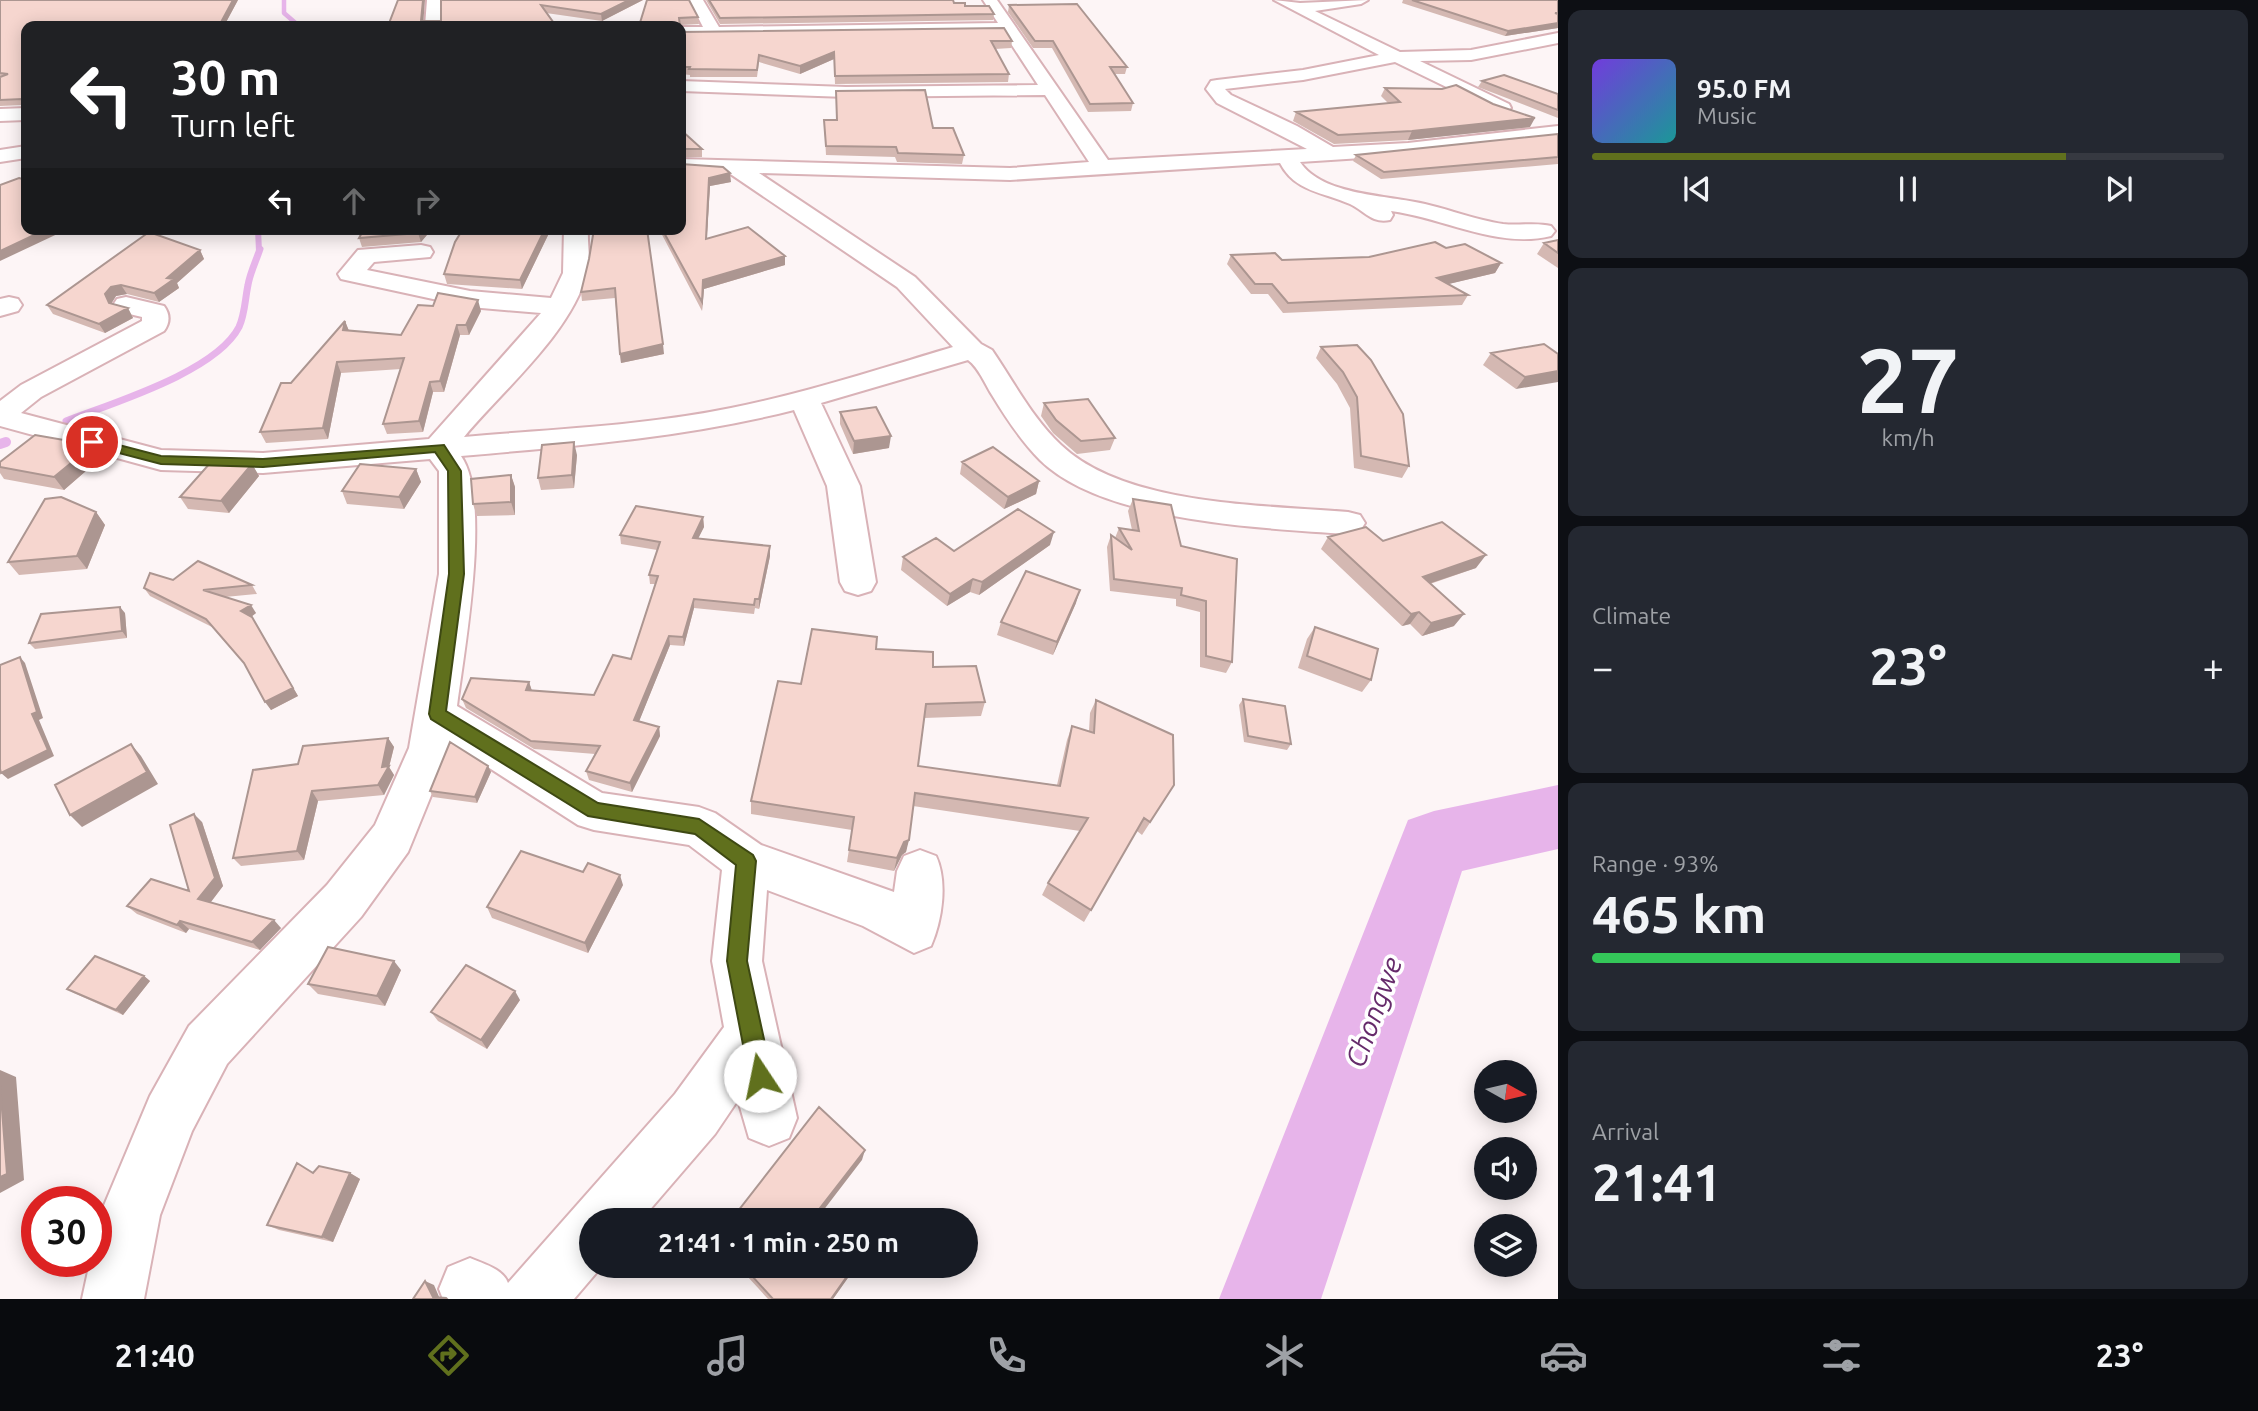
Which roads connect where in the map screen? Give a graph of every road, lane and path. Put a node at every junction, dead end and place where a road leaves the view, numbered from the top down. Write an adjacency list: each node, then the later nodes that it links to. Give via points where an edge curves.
1 (434, 0): 7 (street)
2 (696, 0): 9 (street)
3 (990, 0): 8 (street)
4 (1281, 0): 6 (street)
5 (1361, 0): 6 (street)
6 (1299, 9): 12 (street)
7 (433, 21)
8 (1009, 27): 9 (street); 14 (street)
9 (713, 31): 10 (street)
10 (686, 32)
11 (1558, 38): 12 (street, via 1471,55)
12 (1394, 57): 17 (street); 20 (street, via 1303,75 1217,85 1215,89 1224,99)
13 (686, 86): 14 (street, via 846,92)
14 (1048, 90): 25 (street)
15 (21, 114): 16 (street)
16 (0, 115)
17 (1558, 127)
18 (1558, 132): 20 (street)
19 (21, 153): 21 (street)
20 (1331, 154): 22 (street)
21 (0, 156)
22 (1287, 156): 25 (street); 26 (street, via 1301,179)
23 (686, 164): 24 (street)
24 (735, 167): 25 (street, via 1010,174); 33 (street, via 906,282)
25 (1102, 167)
26 (1361, 201): 27 (street, via 1398,204 1487,230); 28 (street)
27 (1543, 231)
28 (1421, 232)
29 (576, 235): 32 (street, via 575,271)
30 (421, 252): 32 (street, via 367,255 350,274 470,299)
31 (126, 305): 35 (street, via 155,312 155,325 31,391)
32 (559, 307): 36 (street)
33 (971, 350): 34 (street); 37 (street, via 982,356 1037,438 1082,477 1135,496)
34 (805, 399): 36 (street, via 645,431); 38 (street, via 841,474)
35 (0, 417): 36 (street, via 161,460 263,463)
36 (439, 448): 39 (street, via 455,471 457,574)
37 (1348, 523)
38 (858, 582)
39 (437, 714): 40 (street, via 594,811 699,827); 46 (street, via 430,748 392,838 344,901 208,1045 170,1116 130,1215)
40 (746, 861): 41 (street, via 878,909 914,930); 42 (street, via 737,961)
41 (920, 871)
42 (752, 1033): 43 (street); 44 (street, via 695,1114)
43 (769, 1118)
44 (613, 1208)
45 (579, 1247): 47 (street)
46 (113, 1299)
47 (533, 1299)

